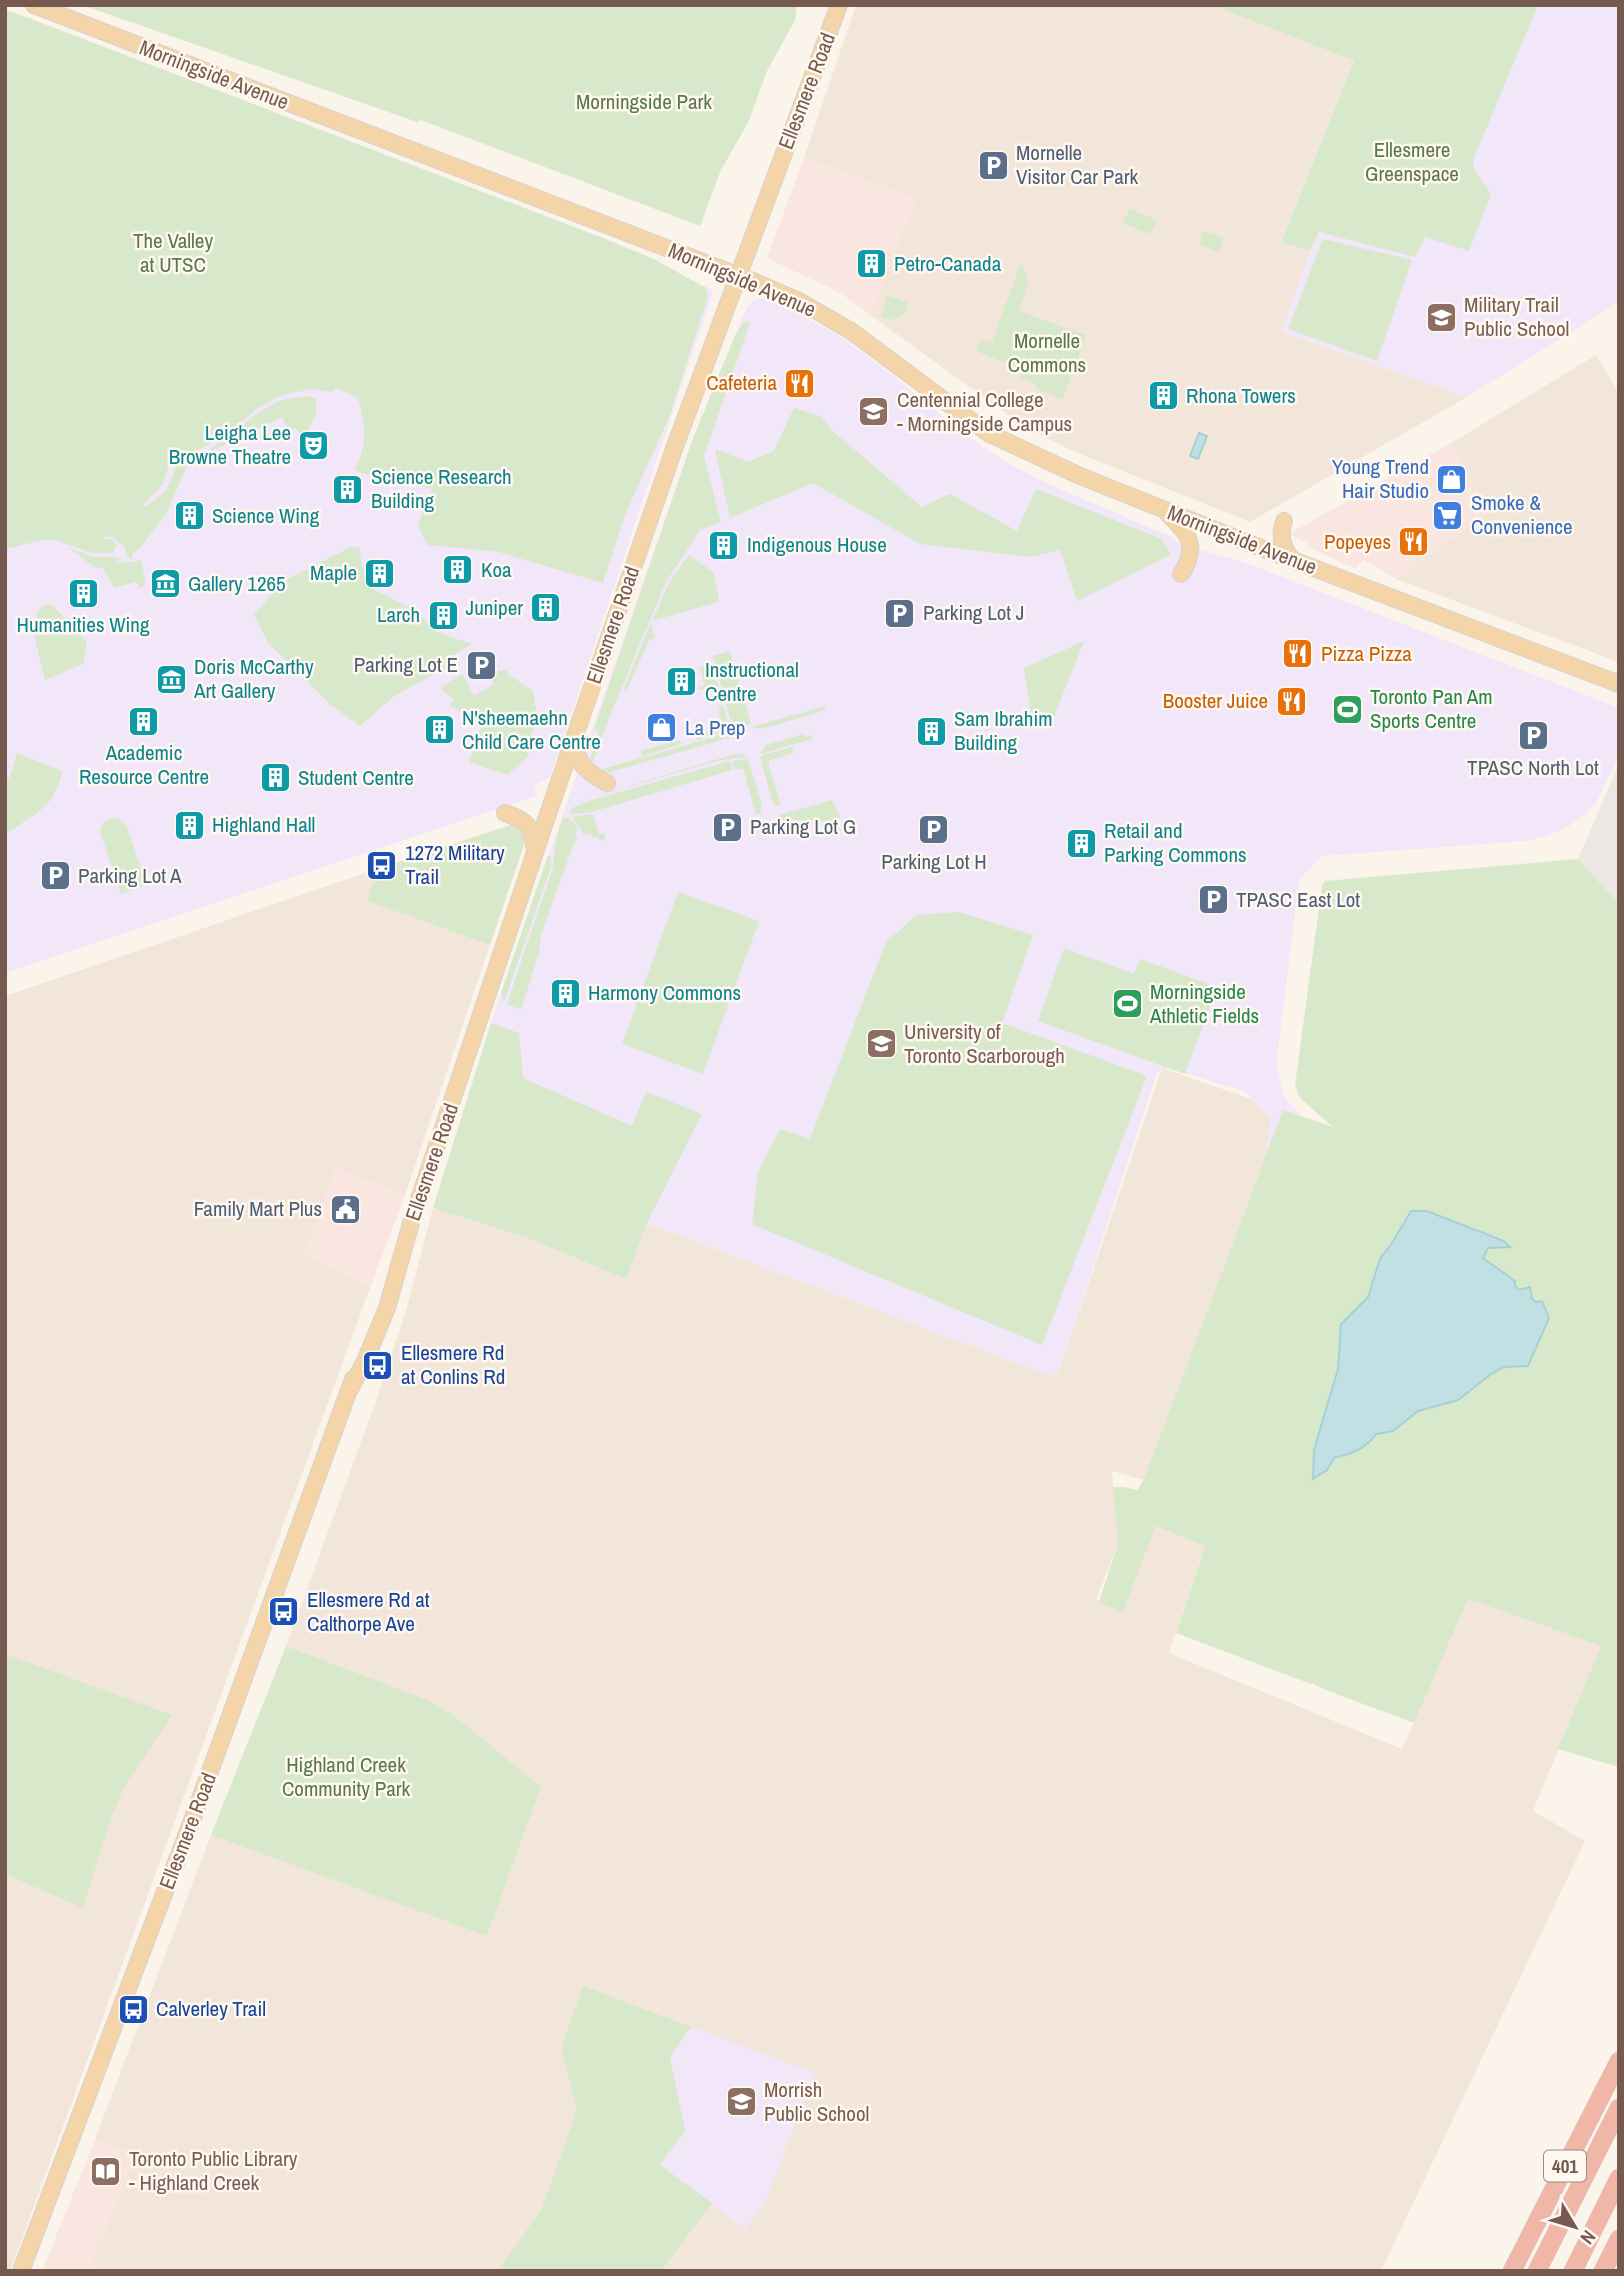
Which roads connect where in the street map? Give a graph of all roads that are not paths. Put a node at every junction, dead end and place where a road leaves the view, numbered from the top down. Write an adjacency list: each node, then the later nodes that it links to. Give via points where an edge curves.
1 (34, 5): 3 (main road, Morningside Avenue)
2 (839, 5): 3 (main road, Ellesmere Road)
3 (739, 275): 4 (main road, Morningside Avenue, via 799,301 851,331 988,433); 9 (main road, Ellesmere Road)
4 (1164, 510): 6 (main road, Morningside Avenue); 7 (main road, via 1191,545)
5 (1284, 522): 6 (main road, via 1281,536)
6 (1291, 558): 8 (main road, Morningside Avenue)
7 (1181, 574)
8 (1619, 684)
9 (574, 739): 10 (main road, via 575,754 583,765); 12 (main road, Ellesmere Road)
10 (607, 783)
11 (505, 813): 12 (main road, via 528,825)
12 (535, 852): 17 (main road, Ellesmere Road, via 402,1249)
13 (1619, 2061): 18 (highway, 401)
14 (1619, 2108): 19 (highway, 401)
15 (1619, 2178): 20 (highway, 401)
16 (1619, 2239): 21 (highway)
17 (21, 2271)
18 (1511, 2271)
19 (1537, 2271)
20 (1573, 2271)
21 (1603, 2271)

